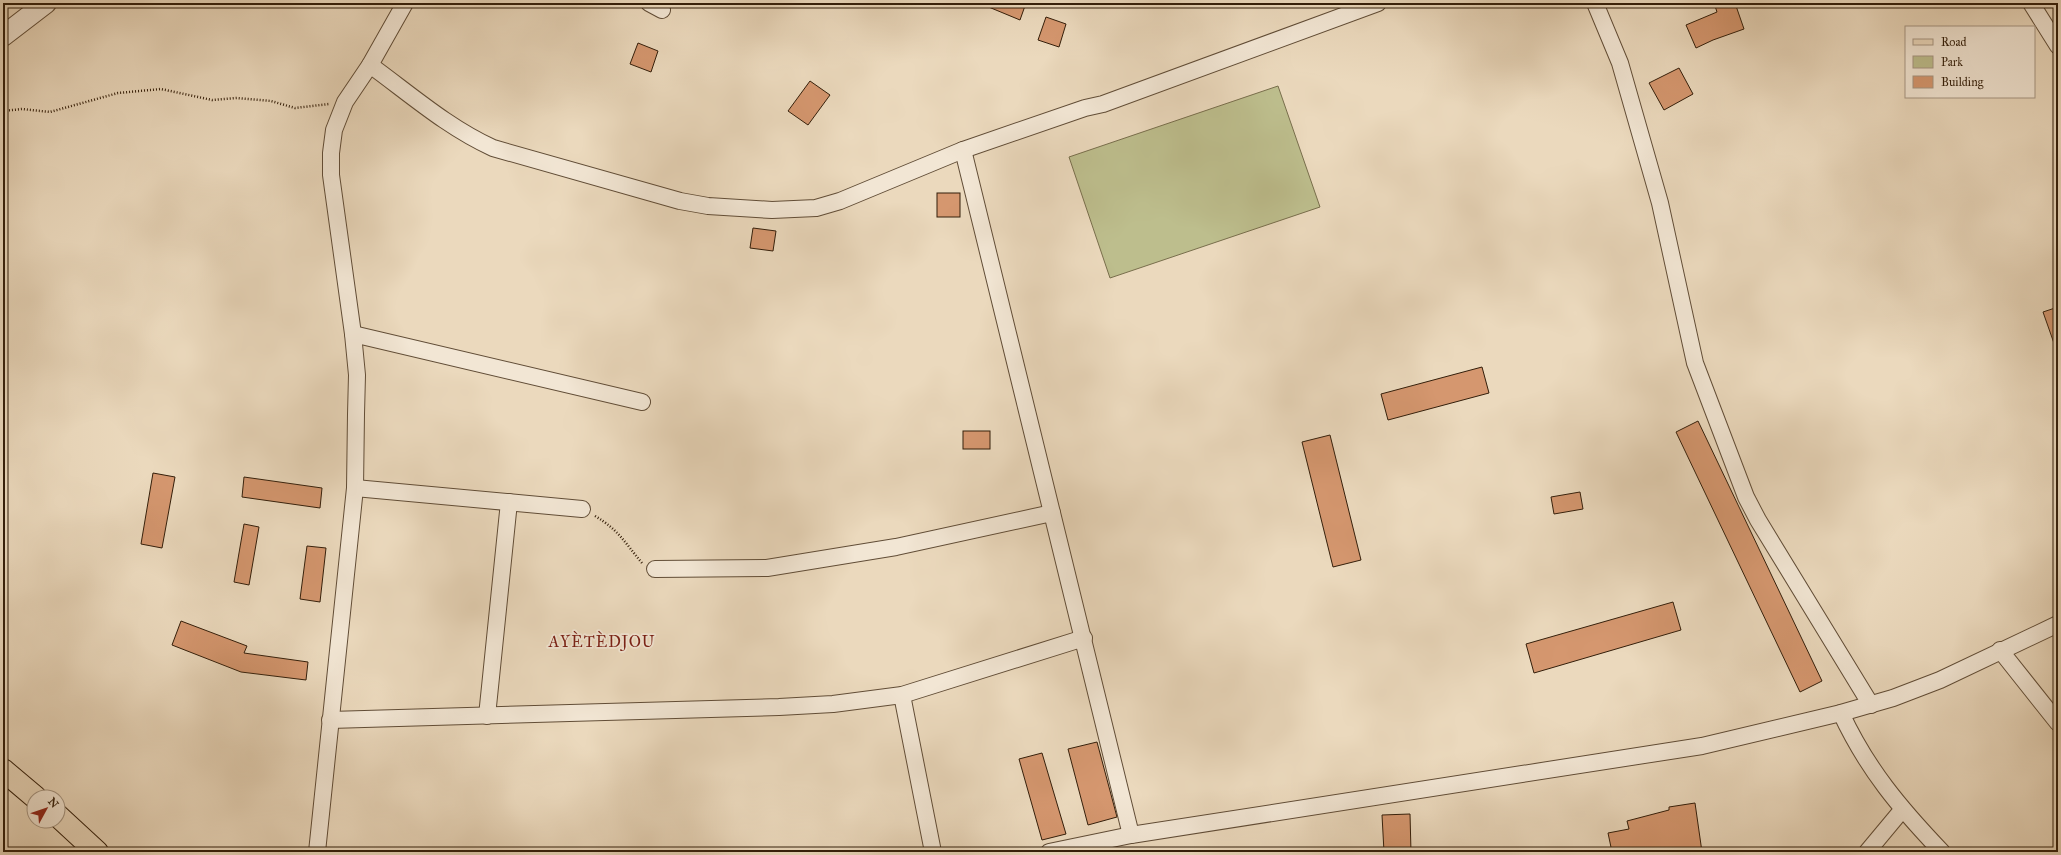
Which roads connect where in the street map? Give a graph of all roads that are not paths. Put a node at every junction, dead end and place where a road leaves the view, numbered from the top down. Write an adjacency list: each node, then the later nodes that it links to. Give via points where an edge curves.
1 (46, 3): 6 (street)
2 (405, 3): 8 (street)
3 (1378, 3): 9 (street, via 1103,104)
4 (1595, 3): 21 (street, via 1620,64 1662,208 1696,363 1746,497)
5 (2031, 3): 7 (street)
6 (3, 36)
7 (2058, 46)
8 (370, 65): 9 (street, via 449,124 493,148 680,201 708,206 772,210 816,208 840,202); 10 (street, via 345,102 334,130 331,153)
9 (963, 150): 15 (street)
10 (353, 334): 11 (street); 12 (street, via 357,375)
11 (642, 402)
12 (355, 488): 13 (street); 24 (street)
13 (509, 502): 14 (street); 23 (street)
14 (582, 509)
15 (1052, 513): 16 (street, via 896,547 767,568); 18 (street)
16 (656, 569)
17 (2058, 624): 19 (street)
18 (1084, 638): 20 (street); 30 (street)
19 (2000, 650): 21 (street, via 1940,680); 25 (street)
20 (902, 695): 23 (street, via 833,704 779,707); 33 (street)
21 (1871, 705): 22 (street)
22 (1841, 713): 28 (street, via 1868,763); 30 (street, via 1702,746)
23 (487, 716): 24 (street)
24 (330, 720): 32 (street)
25 (2058, 723)
26 (3, 770): 27 (main road)
27 (26, 789)
28 (1902, 810): 35 (street); 36 (street)
29 (66, 823): 31 (main road)
30 (1131, 835): 34 (street)
31 (97, 852)
32 (317, 852)
33 (933, 852)
34 (1049, 852)
35 (1867, 852)
36 (1942, 852)

